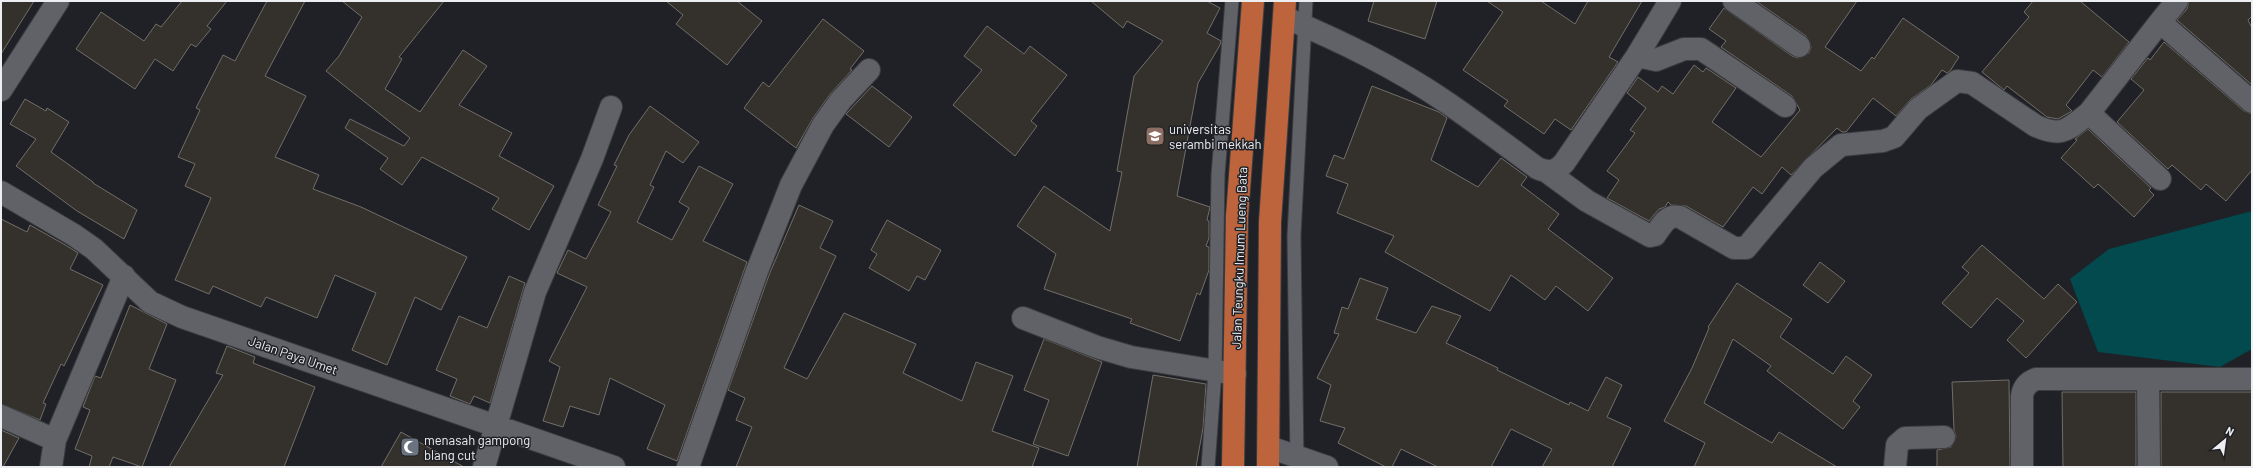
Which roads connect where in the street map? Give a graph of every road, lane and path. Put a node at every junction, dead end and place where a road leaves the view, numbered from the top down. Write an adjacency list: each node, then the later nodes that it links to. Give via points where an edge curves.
1 (58, 1): 14 (street)
2 (1232, 1): 26 (lane, via 1218,175)
3 (1253, 1): 22 (highway, Jalan Teungku Imum Lueng Bata)
4 (1306, 1): 10 (lane)
5 (1670, 1): 12 (street)
6 (1734, 1): 11 (street)
7 (2177, 1): 9 (street)
8 (1285, 9): 10 (street); 23 (highway)
9 (2160, 22): 15 (street); 18 (street)
10 (1304, 25): 19 (street, via 1333,37 1389,67 1445,101 1537,168); 34 (lane, via 1294,236)
11 (1799, 46)
12 (1637, 56): 16 (street, via 1656,60 1684,49 1701,48); 19 (street, via 1564,163 1559,168)
13 (869, 70): 38 (street, via 841,100 823,125 791,185 757,271)
14 (1, 90)
15 (2252, 102)
16 (1785, 106)
17 (611, 107): 30 (street, via 592,159 535,292)
18 (2089, 113): 19 (street, via 2065,131 2047,131 1972,83 1958,81 1918,109 1894,137 1879,142 1846,144 1836,150 1814,168 1746,248 1734,248 1674,216 1667,218 1655,235 1650,236 1587,201); 20 (street)
19 (1546, 171)
20 (2160, 179)
21 (1, 192): 24 (street, Jalan Paya Umet, via 74,235)
22 (1237, 216): 23 (highway); 26 (highway, Jalan Teungku Imum Lueng Bata)
23 (1270, 222): 33 (highway)
24 (124, 276): 30 (street, Jalan Paya Umet, via 150,302 182,317); 32 (street)
25 (1023, 318): 26 (street, via 1097,347 1131,357)
26 (1225, 372): 39 (lane); 40 (highway, Jalan Teungku Imum Lueng Bata)
27 (2148, 379): 28 (street); 43 (street, via 2030,381 2022,390); 44 (street)
28 (2252, 379)
29 (1, 416): 32 (street)
30 (496, 425): 36 (street); 37 (street, Jalan Paya Umet)
31 (1944, 438): 42 (street, via 1905,438 1897,445)
32 (55, 440): 35 (street)
33 (1269, 457): 34 (street)
34 (1297, 462): 41 (street)
35 (55, 466)
36 (484, 467)
37 (614, 467)
38 (688, 467)
39 (1208, 467)
40 (1233, 467)
41 (1327, 467)
42 (1895, 467)
43 (2022, 467)
44 (2149, 467)

